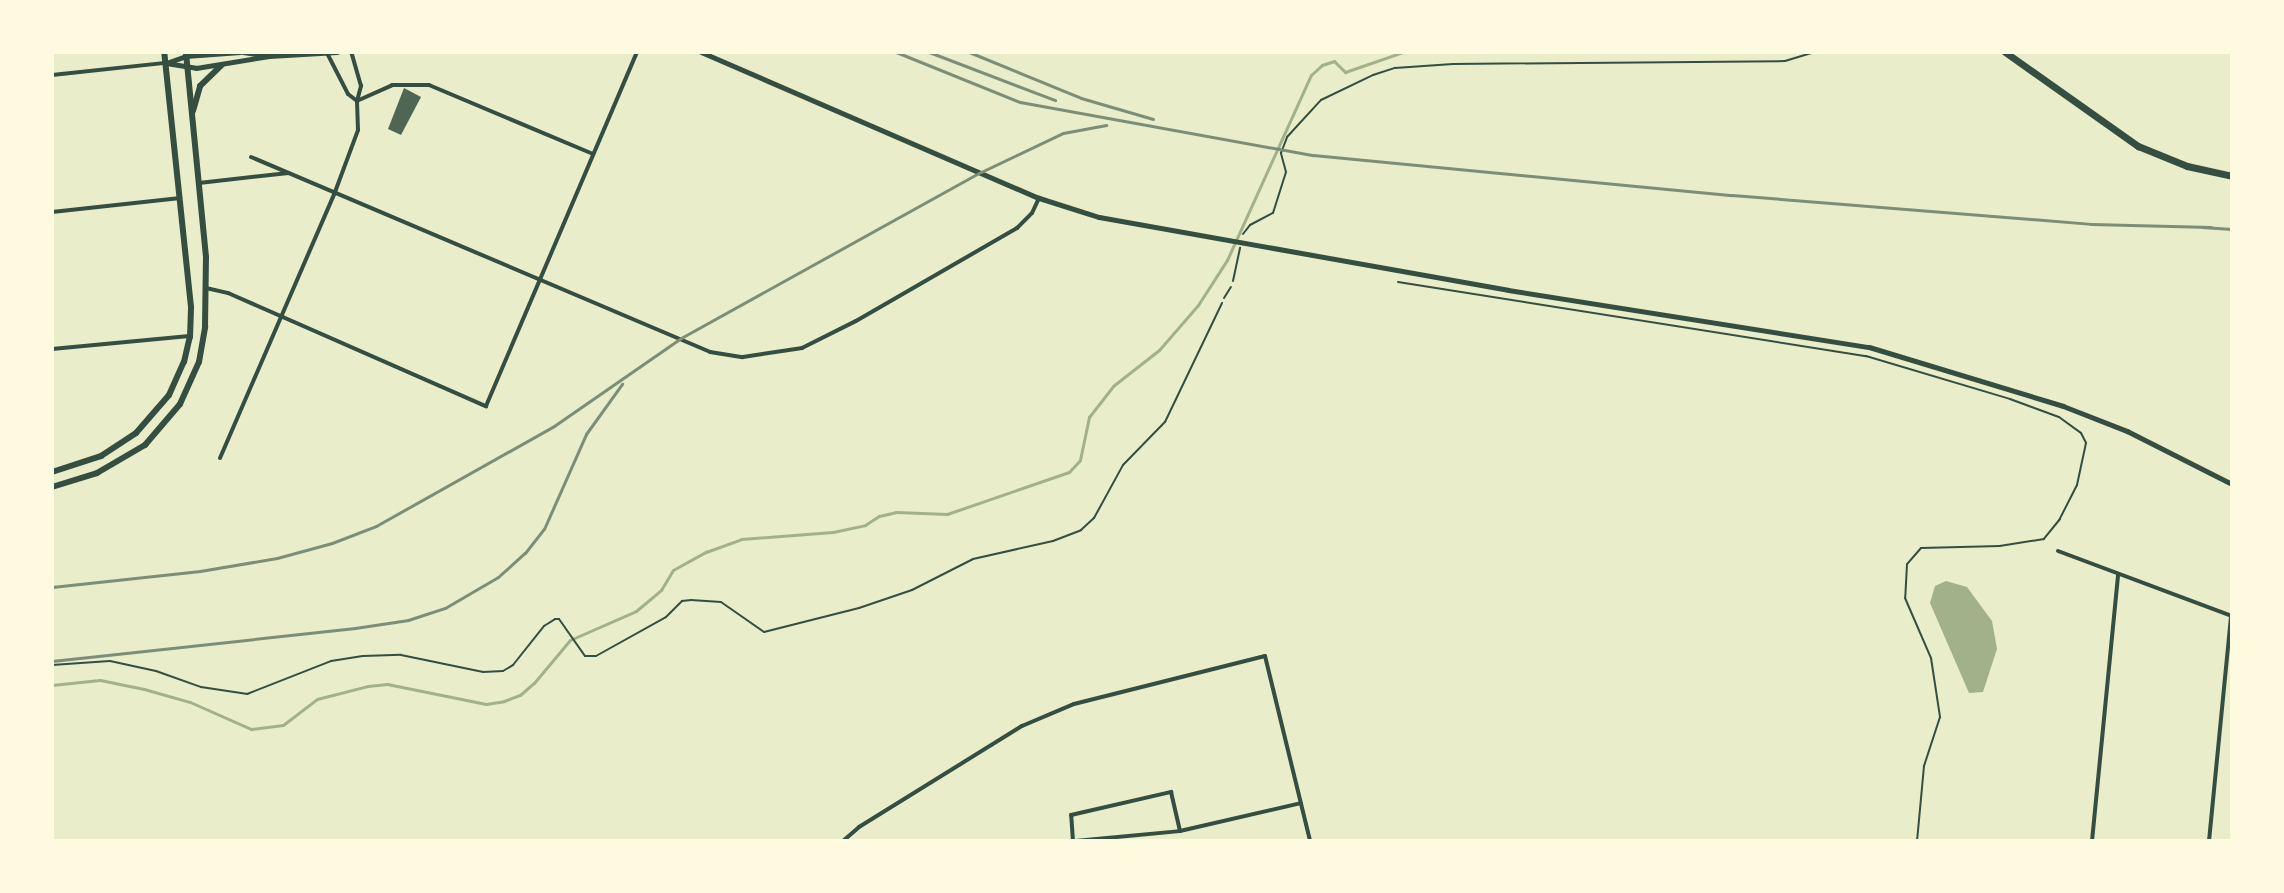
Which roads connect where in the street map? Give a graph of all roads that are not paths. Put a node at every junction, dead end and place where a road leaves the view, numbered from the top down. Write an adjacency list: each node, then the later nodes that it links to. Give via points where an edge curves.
1 (164, 52): 12 (main road)
2 (227, 52): 3 (street); 10 (street)
3 (241, 52): 11 (street)
4 (337, 52): 9 (street)
5 (351, 52): 16 (street, via 361,86)
6 (637, 52): 18 (street)
7 (701, 52): 25 (street)
8 (2005, 52): 21 (main road, via 2138,146 2187,166)
9 (327, 53): 11 (street); 16 (street)
10 (186, 54): 12 (street); 14 (main road)
11 (269, 56): 13 (street)
12 (166, 63): 14 (street); 15 (street); 24 (main road)
13 (222, 65): 14 (street); 17 (main road, via 200,86)
14 (187, 68): 17 (main road)
15 (52, 75)
16 (357, 101): 18 (street, via 392,85 429,85); 23 (street, via 358,130)
17 (192, 119): 22 (main road)
18 (593, 154): 27 (street)
19 (251, 157): 20 (street)
20 (292, 173): 22 (street); 23 (street)
21 (2232, 176)
22 (199, 183): 29 (main road)
23 (335, 192): 27 (street); 31 (street)
24 (180, 198): 26 (street); 32 (main road)
25 (1039, 198): 27 (street, via 1024,223 948,269 815,342 763,356 710,352); 36 (street, via 1099,217 1508,290 1779,330 1923,362 2127,431)
26 (52, 212)
27 (540, 279): 31 (street, via 486,406)
28 (1231, 287): 30 (lane)
29 (206, 288): 31 (street); 37 (main road, via 202,353 173,415 145,445 115,465)
30 (1224, 298)
31 (280, 316): 34 (street)
32 (190, 337): 33 (street); 35 (main road, via 180,374 146,424 115,448)
33 (52, 349)
34 (220, 458)
35 (52, 472)
36 (2232, 484)
37 (52, 487)
38 (2058, 551): 39 (street)
39 (2118, 575): 40 (street); 46 (street)
40 (2232, 616): 47 (street)
41 (1301, 803): 42 (street); 43 (street, via 1265,656 1074,704 1022,726); 45 (street)
42 (1180, 831): 44 (street); 44 (street, via 1171,792 1071,815)
43 (843, 841)
44 (1074, 841)
45 (1310, 841)
46 (2092, 841)
47 (2209, 841)

